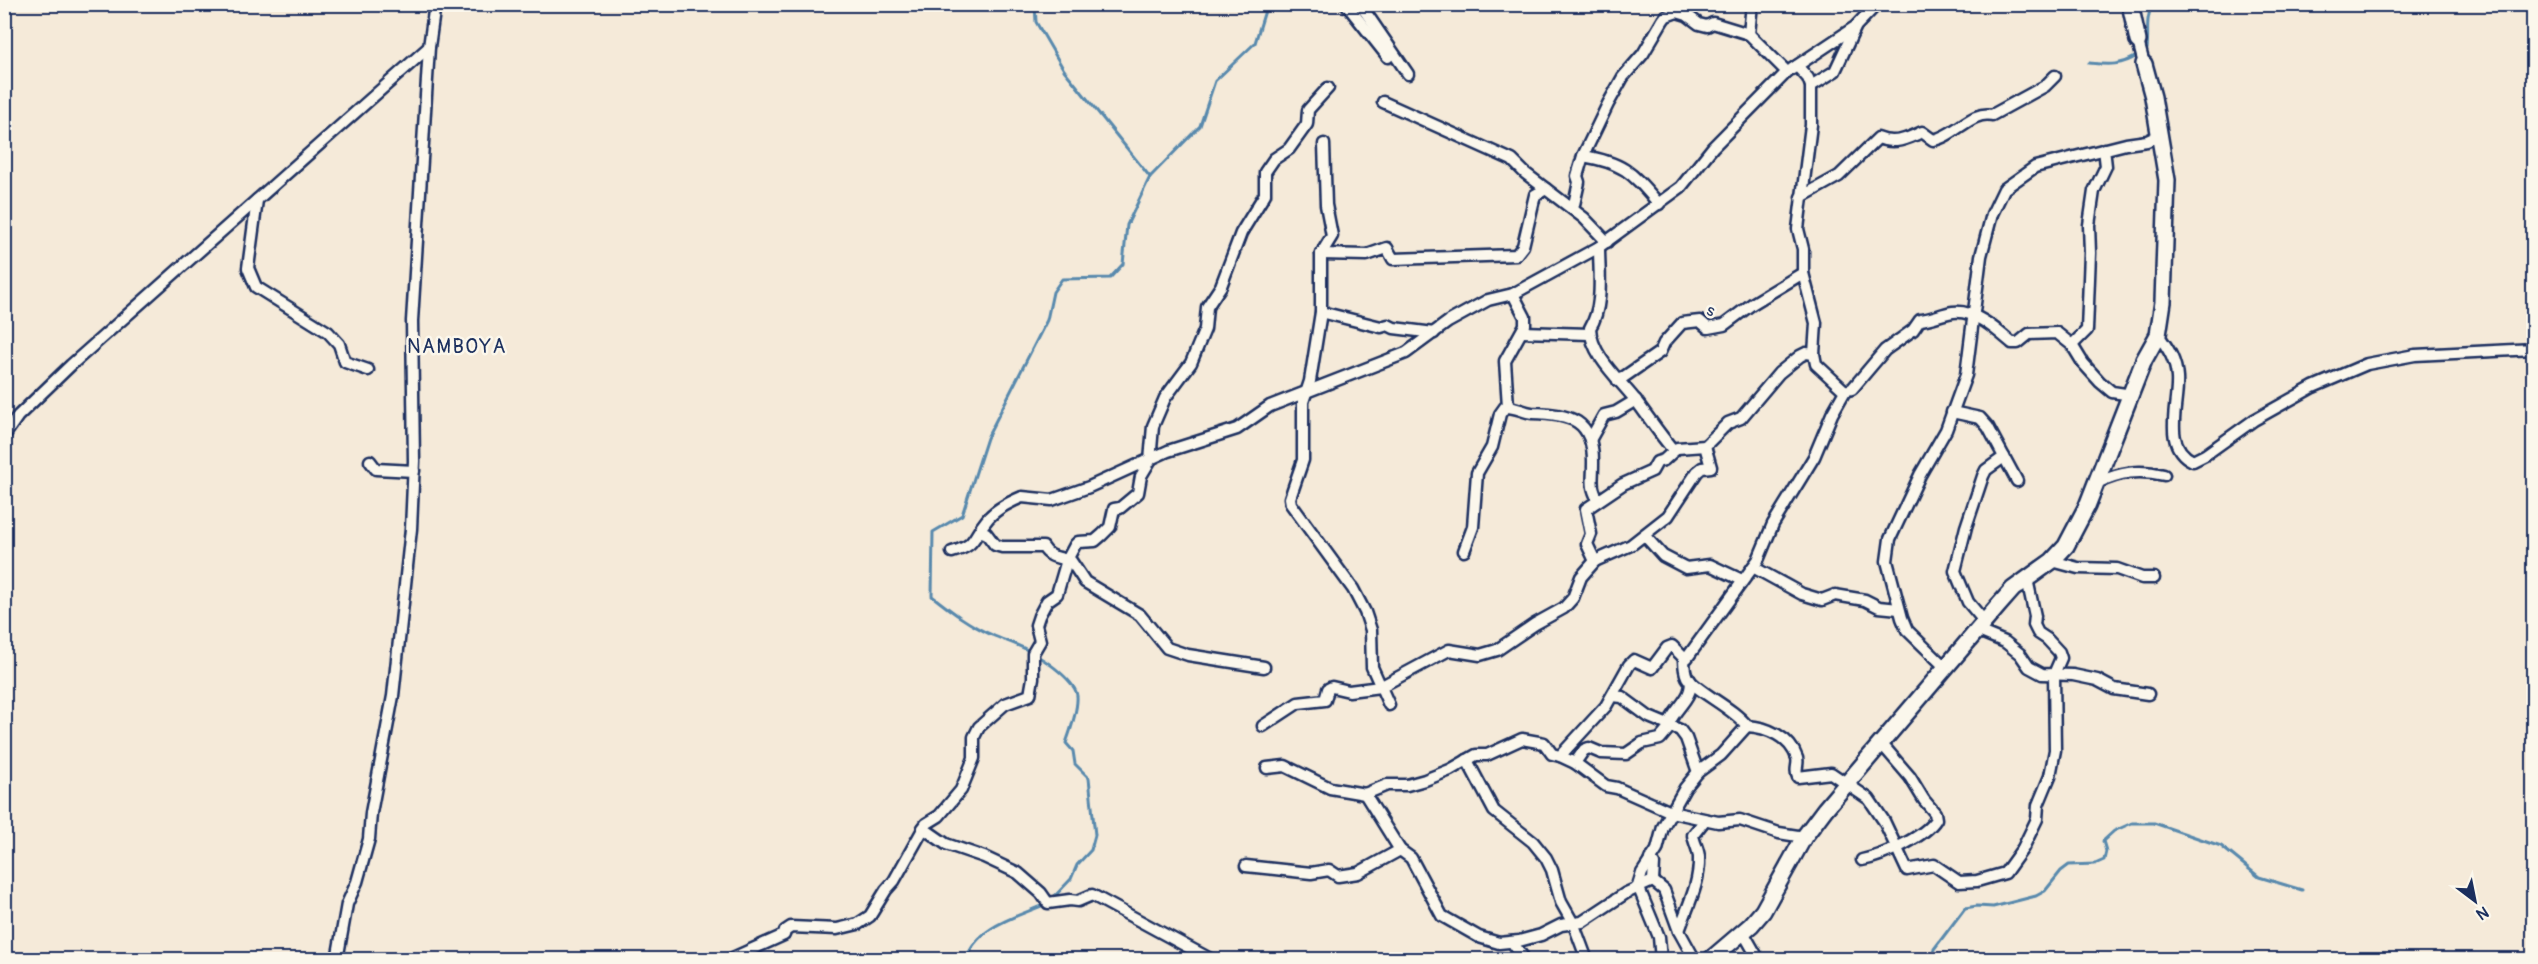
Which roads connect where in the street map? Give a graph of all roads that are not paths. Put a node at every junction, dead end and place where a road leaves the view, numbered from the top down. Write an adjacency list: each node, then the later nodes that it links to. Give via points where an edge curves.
1 (435, 4): 11 (street)
2 (1346, 4): 12 (street)
3 (1360, 4): 15 (street)
4 (1752, 4): 9 (street)
5 (1877, 4): 8 (street)
6 (2130, 4): 10 (street)
7 (1678, 8): 9 (street, via 1700,24); 23 (street, via 1666,16 1638,63 1623,77)
8 (1855, 27): 14 (street); 17 (street, via 1834,71)
9 (1749, 34): 14 (street)
10 (2138, 42): 13 (street)
11 (429, 47): 26 (street); 57 (street, via 412,321)
12 (1392, 62)
13 (2144, 64): 20 (street)
14 (1792, 69): 17 (street, via 1808,78); 27 (street, via 1713,147 1681,187)
15 (1408, 74)
16 (2055, 76): 25 (street, via 2045,86 1992,115 1974,117 1944,138 1933,140 1922,132 1901,141 1878,138 1839,176)
17 (1811, 86): 25 (street, via 1811,125)
18 (1328, 88): 56 (street, via 1308,110 1307,124 1289,149 1274,159 1265,172 1265,194 1244,227 1221,286 1207,307 1205,329 1191,363 1165,398 1153,426)
19 (1383, 102): 24 (street, via 1512,160)
20 (2160, 135): 22 (street); 38 (street, via 2167,180 2163,302)
21 (1324, 144): 30 (street, via 1326,205 1332,236)
22 (2104, 149): 34 (street, via 2035,167 2004,189 1992,214 1981,256); 39 (street, via 2106,166 2094,191 2089,225 2087,330)
23 (1583, 156): 27 (street, via 1624,167); 28 (street)
24 (1546, 189): 28 (street); 30 (street, via 1535,195 1523,246 1516,255 1393,260 1387,248 1368,255)
25 (1802, 197): 31 (street, via 1798,230)
26 (257, 200): 42 (street, via 248,268 256,287 327,332 339,344 345,362); 50 (street, via 71,365 18,416)
27 (1659, 204): 29 (street)
28 (1573, 209): 29 (street)
29 (1603, 244): 32 (street); 37 (street, via 1599,304)
30 (1322, 254): 33 (street)
31 (1803, 273): 41 (street, via 1816,323); 43 (street, s, via 1724,325 1708,328 1700,321 1682,323 1660,352)
32 (1513, 294): 35 (street, via 1525,317); 36 (street, via 1488,300)
33 (1321, 312): 36 (street, via 1381,327); 45 (street)
34 (1972, 315): 39 (street, via 2012,343 2029,334 2046,332 2057,333); 44 (street, via 1955,312 1920,320 1913,330 1885,350 1852,389); 49 (street, via 1966,375)
35 (1522, 332): 37 (street); 48 (street, via 1505,362)
36 (1434, 333): 45 (street, via 1406,353)
37 (1590, 334): 43 (street)
38 (2158, 335): 40 (street, via 2170,351 2177,378 2173,431 2181,450 2193,461 2278,405 2367,364 2415,355); 46 (street)
39 (2072, 345): 46 (street, via 2100,382 2112,392)
40 (2534, 349)
41 (1814, 354): 44 (street, via 1816,364); 52 (street, via 1800,356 1779,373 1741,418 1728,423)
42 (368, 370)
43 (1618, 381): 47 (street)
44 (1845, 391): 69 (street, via 1814,457 1773,524)
45 (1306, 392): 56 (street, via 1269,406 1237,429 1168,451); 80 (street, via 1303,460 1291,504 1353,589 1365,612 1371,630 1372,667)
46 (2132, 395): 60 (street)
47 (1636, 400): 51 (street, via 1604,415); 53 (street)
48 (1508, 406): 51 (street, via 1574,418); 64 (street, via 1502,410 1492,447 1477,473 1473,527)
49 (1952, 412): 54 (street, via 1980,418); 73 (street, via 1890,539 1887,561)
50 (4, 436)
51 (1590, 440): 61 (street, via 1591,488)
52 (1705, 446): 53 (street); 63 (street, via 1711,468 1697,472 1668,516)
53 (1674, 451): 61 (street, via 1657,462 1652,471 1632,478)
54 (2004, 457): 59 (street); 74 (street, via 1983,476 1954,571)
55 (370, 461): 57 (street, via 376,469)
56 (1150, 461): 62 (street, via 1052,500 1022,497 986,521); 66 (street, via 1141,476 1138,493 1114,509 1110,527 1095,541 1078,542)
57 (414, 471): 110 (street, via 393,696 369,839 347,904)
58 (2164, 475): 60 (street, via 2118,473)
59 (2017, 481)
60 (2097, 483): 68 (street, via 2075,532)
61 (1598, 500): 67 (street, via 1585,512 1592,534 1587,544)
62 (981, 532): 65 (street, via 966,548); 66 (street, via 986,532 995,545 1043,547 1052,557)
63 (1645, 536): 67 (street); 72 (street, via 1663,556 1686,568 1710,565)
64 (1464, 551)
65 (952, 552)
66 (1068, 560): 76 (street, via 1084,582 1140,615 1167,648); 97 (street, via 1057,594 1043,607 1036,625 1040,641 1033,654 1029,695 1005,704 979,727 974,737 974,758 961,790)
67 (1594, 561): 80 (street, via 1564,608 1497,650 1480,655 1449,650)
68 (2052, 561): 70 (street); 71 (street)
69 (1753, 567): 72 (street); 73 (street, via 1802,594 1822,600 1835,594)
70 (2154, 578)
71 (2027, 579): 74 (street); 78 (street, via 2034,626 2061,658)
72 (1742, 580): 75 (street, via 1702,640)
73 (1899, 609): 77 (street, via 1907,630)
74 (1980, 626): 77 (street); 78 (street, via 2020,654 2029,667)
75 (1684, 658): 79 (street); 82 (street, via 1672,646 1652,668 1634,660)
76 (1264, 667)
77 (1946, 668): 87 (street)
78 (2054, 675): 81 (street, via 2073,675); 99 (street, via 2055,750 2050,776 2033,829 2012,866 2005,873 1959,882 1934,865 1907,870)
79 (1690, 680): 84 (street, via 1690,691); 86 (street)
80 (1380, 687): 83 (street); 85 (street, via 1349,691 1328,688 1325,700 1298,703)
81 (2148, 694)
82 (1613, 696): 84 (street); 88 (street)
83 (1389, 705)
84 (1670, 725): 90 (street, via 1660,739 1642,743 1626,754 1601,753 1589,748); 92 (street, via 1686,738)
85 (1263, 726)
86 (1747, 726): 92 (street, via 1721,755); 93 (street, via 1758,726 1785,738 1797,758 1797,777 1831,773)
87 (1880, 742): 93 (street); 99 (street, via 1910,777 1936,819 1919,835)
88 (1560, 756): 89 (street, via 1552,754 1544,744 1526,739); 90 (street)
89 (1467, 760): 94 (street, via 1425,780 1387,785); 106 (street, via 1494,811 1533,842 1546,858 1560,902)
90 (1575, 763): 95 (street, via 1606,786)
91 (1267, 768): 94 (street, via 1285,766 1330,788)
92 (1698, 772): 95 (street)
93 (1846, 782): 98 (street); 99 (street, via 1869,799)
94 (1365, 794): 100 (street)
95 (1671, 812): 96 (street); 101 (street)
96 (1705, 820): 98 (street, via 1740,820); 107 (street, via 1694,835 1699,855 1698,882)
97 (923, 828): 111 (street, via 870,916 858,924 837,928 791,927 784,936); 112 (street, via 946,844 984,856 1018,873 1048,903 1078,901 1092,895)
98 (1804, 837): 108 (street, via 1763,911)
99 (1895, 847): 102 (street)
100 (1400, 850): 103 (street, via 1358,873 1338,876 1329,870 1311,873); 109 (street, via 1411,858 1442,916 1479,937)
101 (1650, 859): 104 (street, via 1654,864); 105 (street)
102 (1862, 860)
103 (1246, 867)
104 (1653, 881): 105 (street); 107 (street, via 1664,890)
105 (1638, 886): 106 (street); 115 (street, via 1659,938)
106 (1574, 925): 109 (street, via 1561,925); 114 (street)
107 (1679, 931): 116 (street)
108 (1743, 932): 117 (street); 118 (street)
109 (1512, 942): 113 (street)
110 (338, 960)
111 (728, 960)
112 (1212, 960)
113 (1525, 960)
114 (1587, 960)
115 (1661, 960)
116 (1695, 960)
117 (1710, 960)
118 (1759, 960)

